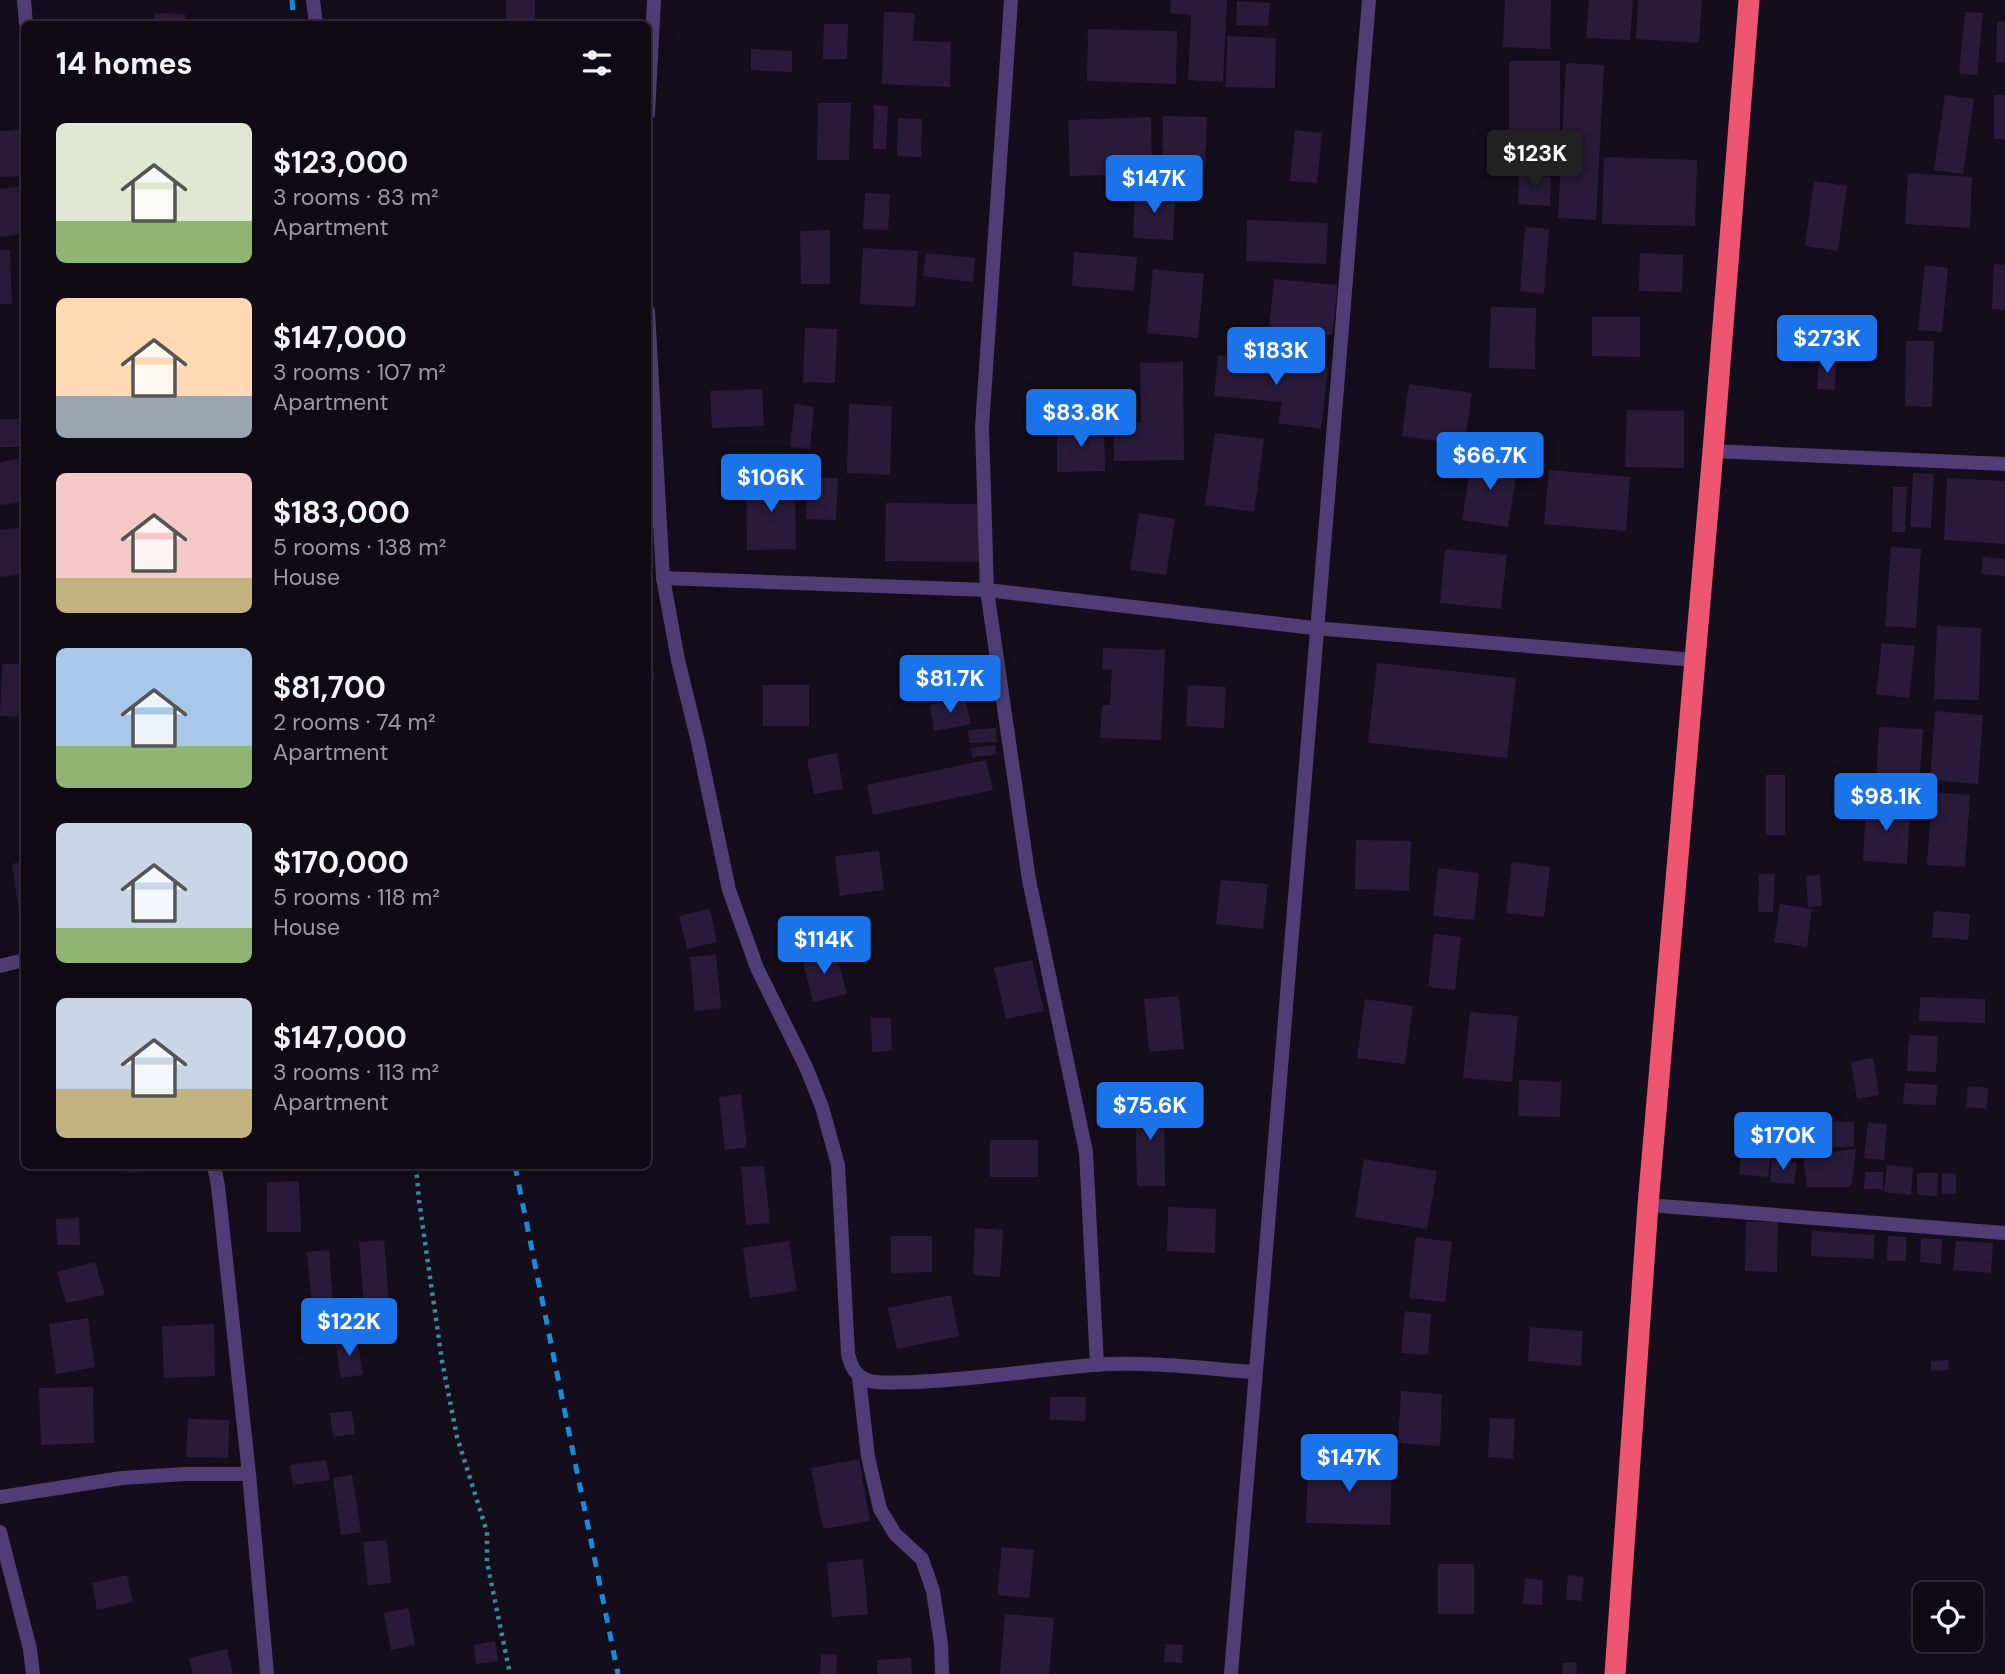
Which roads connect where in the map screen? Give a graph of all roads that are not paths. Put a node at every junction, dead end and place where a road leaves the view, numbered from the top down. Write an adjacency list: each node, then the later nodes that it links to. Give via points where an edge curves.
1 (24, 0): 7 (street)
2 (313, 0): 8 (street)
3 (654, 0): 9 (street)
4 (1011, 0): 14 (street, via 982,427)
5 (1369, 0): 15 (street)
6 (1749, 0): 11 (highway)
7 (26, 21)
8 (316, 21)
9 (651, 57)
10 (651, 364): 13 (street)
11 (1713, 451): 12 (street); 16 (highway)
12 (2005, 464)
13 (663, 578): 14 (street); 24 (street, via 729,890 757,968 822,1107 838,1165 848,1354)
14 (987, 590): 15 (street); 22 (street, via 1029,880 1086,1152)
15 (1314, 628): 16 (street); 23 (street)
16 (1695, 660): 20 (highway)
17 (21, 961): 18 (street)
18 (0, 966)
19 (215, 1169): 25 (street)
20 (1648, 1205): 21 (street); 32 (highway)
21 (2005, 1233)
22 (1097, 1365): 23 (street); 24 (street, via 937,1381)
23 (1253, 1372): 31 (street)
24 (859, 1377): 30 (street, via 868,1458 880,1509 895,1534 922,1559 933,1591)
25 (249, 1474): 26 (street, via 122,1478); 29 (street)
26 (0, 1497)
27 (0, 1532): 28 (street)
28 (33, 1674)
29 (267, 1674)
30 (942, 1674)
31 (1231, 1674)
32 (1615, 1674)

